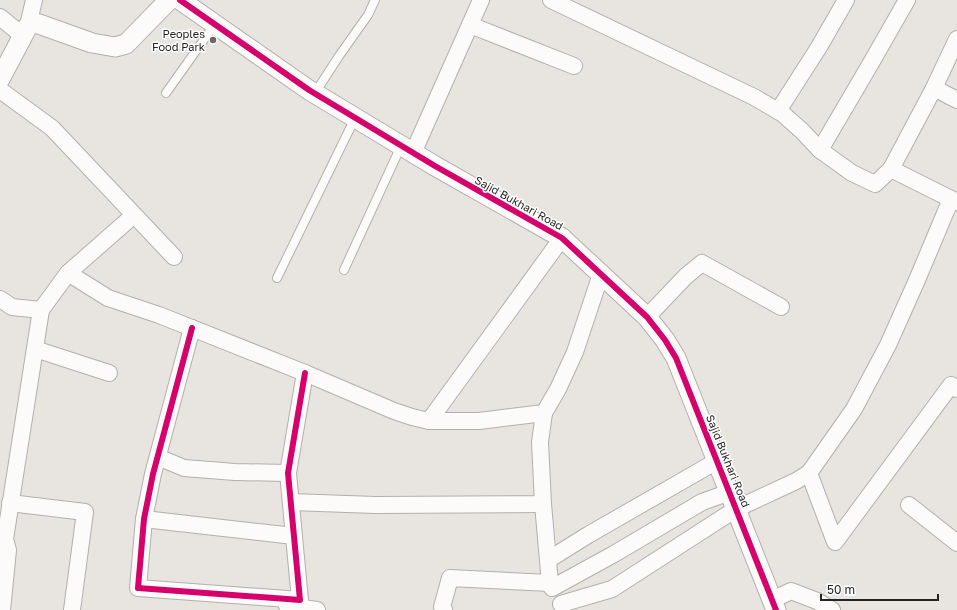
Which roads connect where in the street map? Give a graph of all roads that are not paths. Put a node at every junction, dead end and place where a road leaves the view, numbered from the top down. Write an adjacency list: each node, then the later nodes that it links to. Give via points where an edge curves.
1 (34, 0): 12 (street)
2 (169, 0): 12 (street, via 126,44 115,47 92,43 39,24 32,23)
3 (180, 0): 10 (street, Sajid Bukhari Road)
4 (374, 0): 19 (lane, via 368,15)
5 (481, 0): 11 (street)
6 (551, 0): 21 (street, via 754,96)
7 (846, 0): 21 (street)
8 (907, 0): 24 (street)
9 (0, 17): 12 (street)
10 (216, 24): 18 (lane); 19 (street, Sajid Bukhari Road)
11 (470, 25): 14 (street); 23 (street)
12 (26, 31): 15 (street)
13 (957, 39): 16 (street)
14 (574, 66)
15 (0, 79)
16 (934, 88): 20 (street); 25 (street)
17 (0, 90): 27 (street, via 52,128)
18 (166, 93)
19 (315, 94): 22 (street, Sajid Bukhari Road)
20 (957, 100)
21 (778, 111): 24 (street)
22 (355, 118): 23 (street, Sajid Bukhari Road); 33 (lane)
23 (407, 149): 28 (street, Sajid Bukhari Road); 30 (lane)
24 (820, 150): 25 (street, via 852,173 876,184)
25 (891, 169): 26 (street)
26 (954, 201): 48 (street, via 888,345 854,410)
27 (134, 215): 29 (street); 31 (street)
28 (562, 238): 32 (street, Sajid Bukhari Road); 44 (street)
29 (174, 257)
30 (344, 270)
31 (68, 273): 36 (street); 38 (street, via 108,298)
32 (601, 274): 37 (street, Sajid Bukhari Road); 43 (street, via 575,352)
33 (277, 278)
34 (0, 299): 36 (street, via 12,307)
35 (781, 307): 37 (street, via 702,263)
36 (41, 310): 39 (street)
37 (647, 317): 46 (street, Sajid Bukhari Road, via 676,358)
38 (192, 328): 41 (street); 45 (street)
39 (35, 349): 40 (street); 51 (street)
40 (109, 373)
41 (305, 373): 44 (street, via 394,411); 47 (street)
42 (955, 384): 48 (street, via 835,542)
43 (544, 413): 44 (street, via 478,421); 52 (street, via 540,442)
44 (429, 421)
45 (158, 457): 47 (street, via 184,468); 54 (street)
46 (717, 460): 49 (street, Sajid Bukhari Road); 57 (street)
47 (288, 473): 50 (street)
48 (809, 473): 49 (street, via 796,481)
49 (733, 500): 58 (street, via 702,502 614,554); 60 (street, Sajid Bukhari Road); 61 (street, via 612,589)
50 (291, 502): 52 (street); 55 (street)
51 (10, 503): 63 (street, via 5,539 8,550); 64 (street, via 85,512)
52 (543, 504): 57 (street)
53 (909, 505): 56 (street)
54 (144, 519): 55 (street); 59 (street, via 138,588)
55 (294, 536): 59 (street)
56 (957, 542)
57 (548, 560): 58 (street)
58 (551, 585): 61 (street); 66 (street, via 450,578 442,607)
59 (300, 600): 62 (street)
60 (774, 605): 67 (street, via 791,591 817,600)
61 (563, 607)
62 (280, 608): 65 (street)
63 (2, 610)
64 (72, 610)
65 (317, 610)
66 (444, 610)
67 (832, 610)

